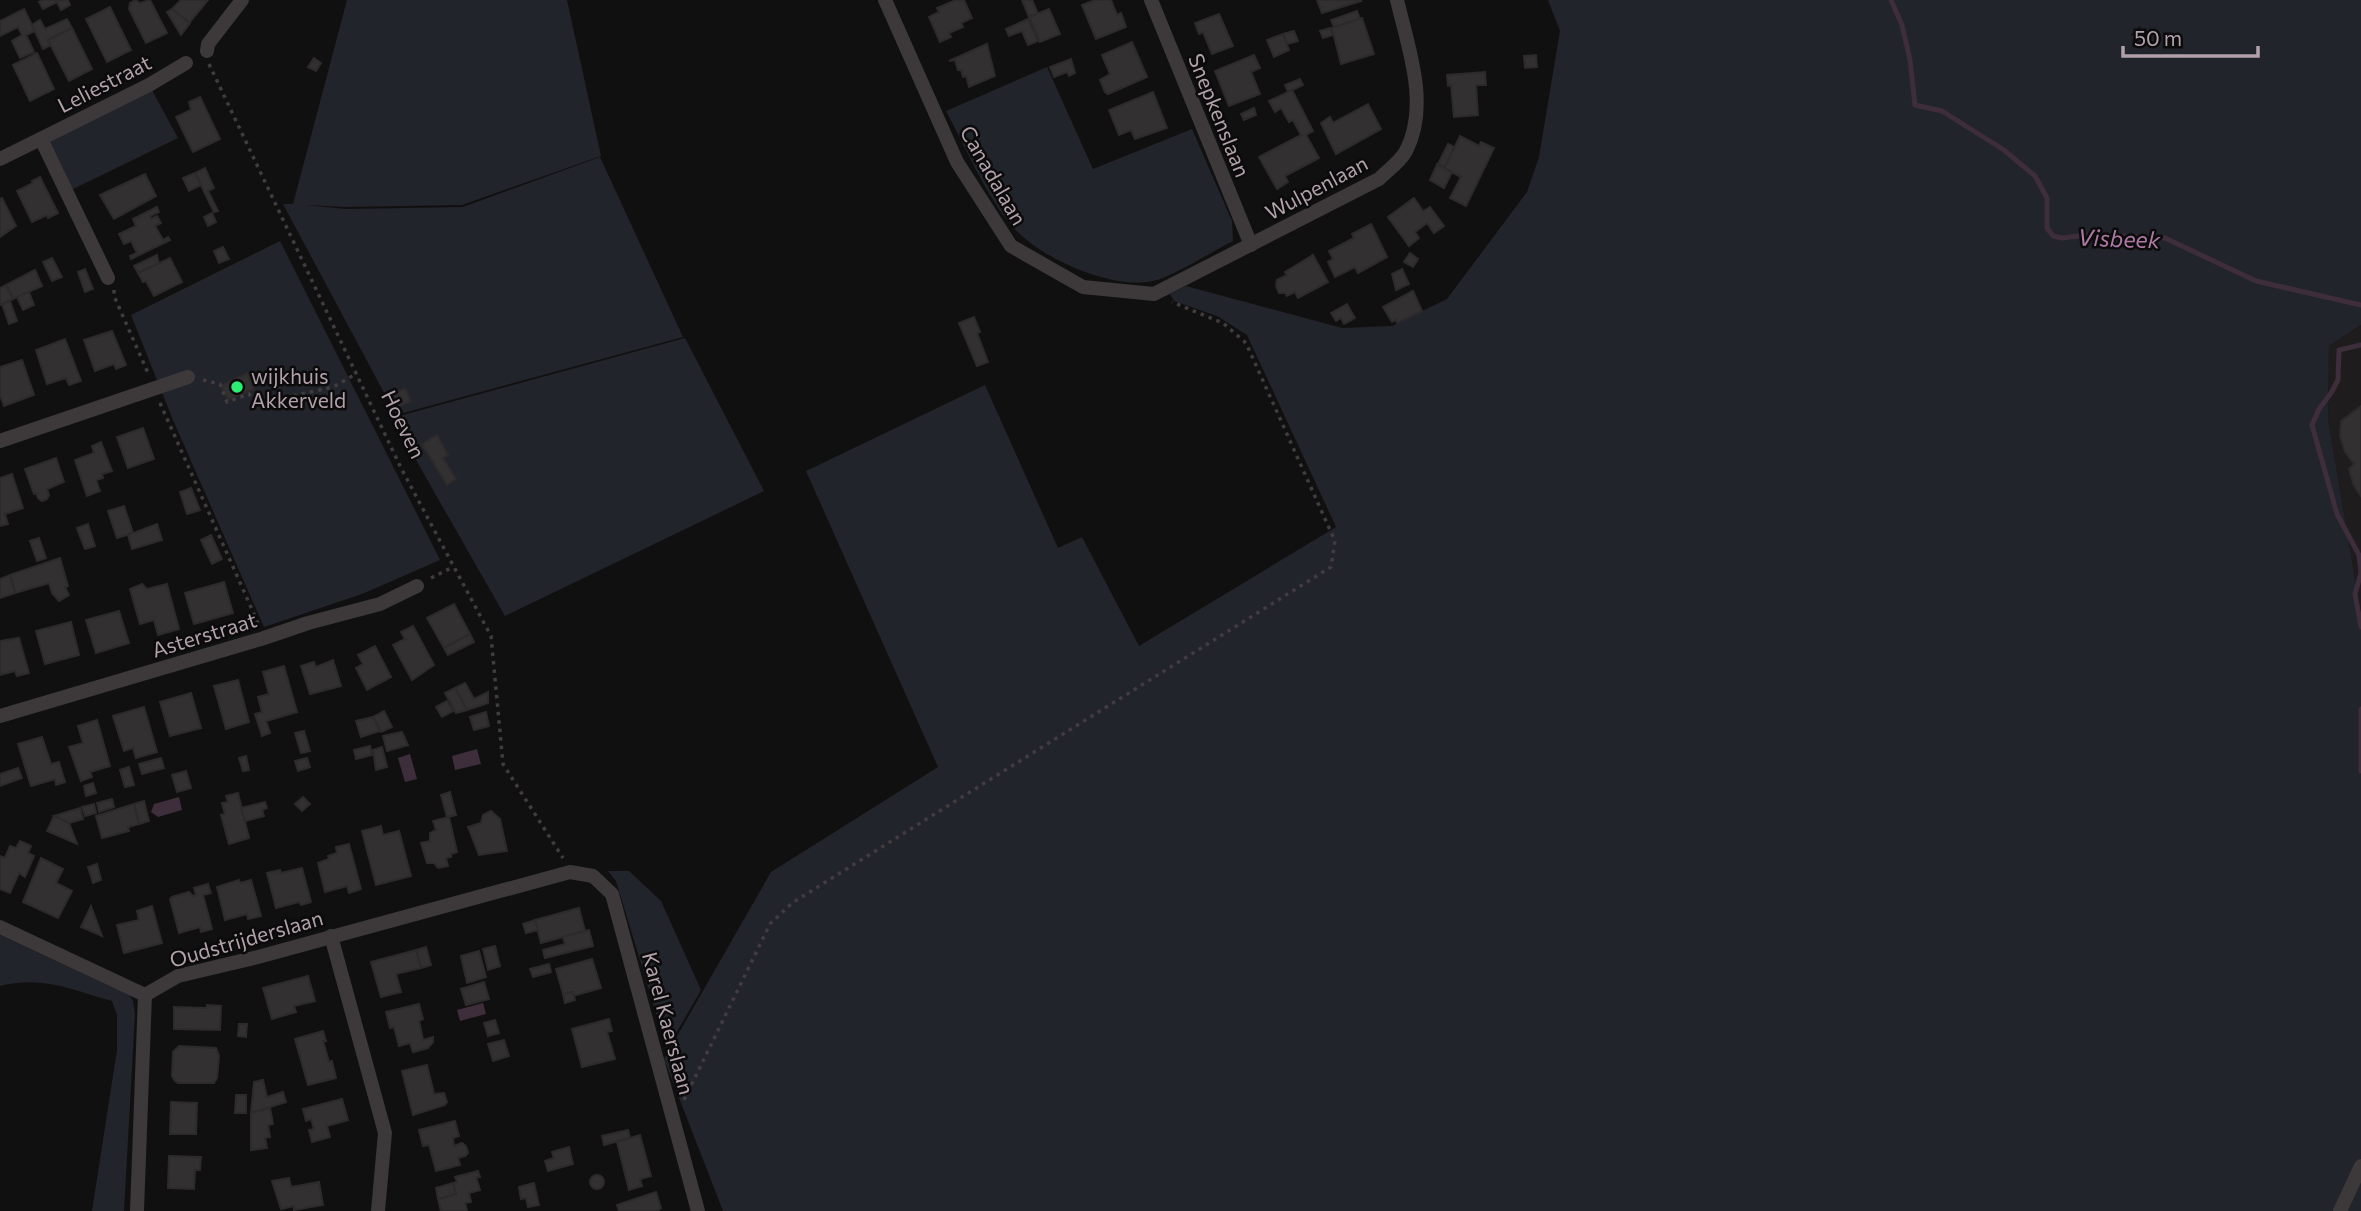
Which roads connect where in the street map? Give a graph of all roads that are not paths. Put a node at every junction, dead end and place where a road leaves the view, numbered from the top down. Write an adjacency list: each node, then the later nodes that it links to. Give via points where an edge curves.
1 (242, 0): 5 (street)
2 (886, 0): 9 (street, Canadalaan, via 957,162 1011,246 1083,287 1154,294)
3 (1151, 0): 9 (street, Snepkenslaan)
4 (1397, 0): 9 (street, Wulpenlaan, via 1417,90 1417,124 1405,154 1380,178)
5 (207, 51)
6 (186, 63): 7 (street, Leliestraat)
7 (41, 139): 8 (street, Leliestraat); 10 (street)
8 (0, 159)
9 (1251, 246)
10 (108, 278)
11 (188, 377): 12 (street)
12 (0, 441)
13 (417, 586): 14 (street, Asterstraat, via 380,604)
14 (0, 716)
15 (570, 872): 17 (street, Oudstrijderslaan); 22 (street, Karel Kaerslaan, via 593,876 612,894)
16 (0, 927): 18 (street)
17 (331, 936): 18 (street, Oudstrijderslaan, via 178,976); 21 (street, via 385,1133)
18 (145, 995): 20 (street)
19 (2361, 1166): 23 (street)
20 (137, 1211)
21 (379, 1211)
22 (698, 1211)
23 (2340, 1211)

